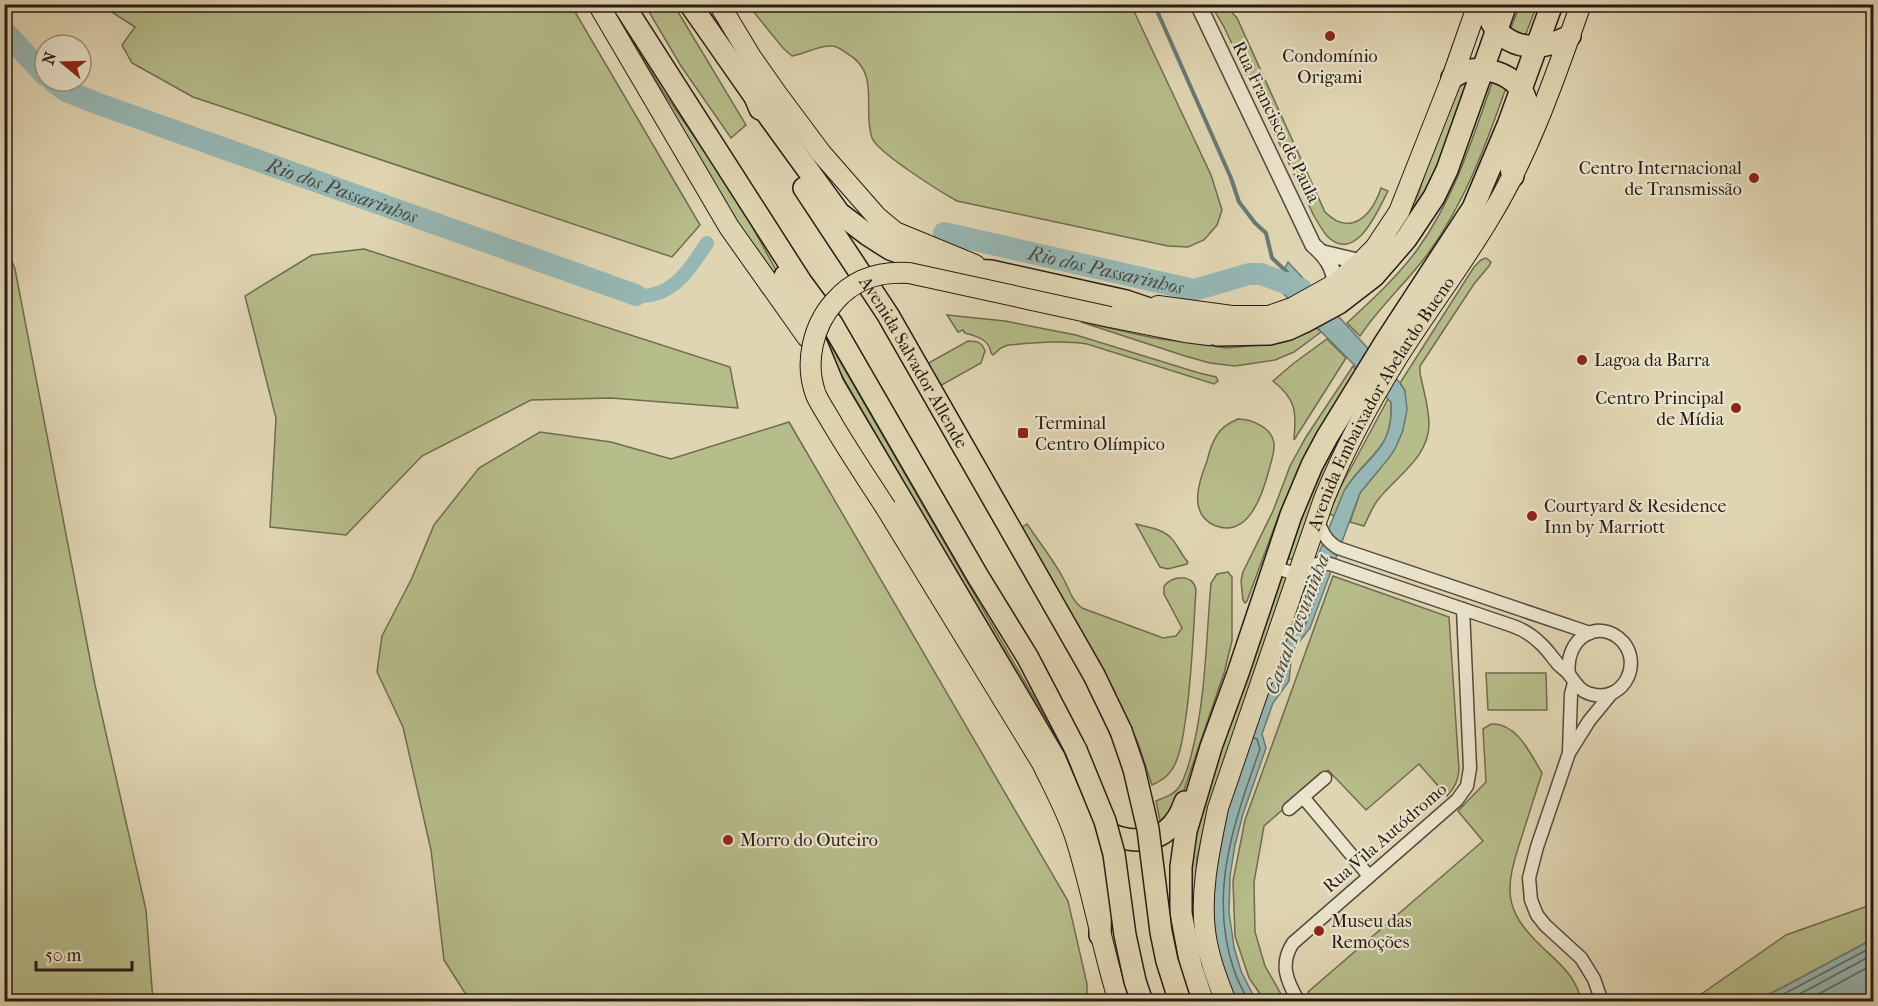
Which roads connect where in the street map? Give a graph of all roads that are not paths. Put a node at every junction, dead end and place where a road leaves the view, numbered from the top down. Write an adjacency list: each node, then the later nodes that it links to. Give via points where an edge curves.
1 (598, 4): 28 (main road, via 729,227)
2 (623, 4): 19 (highway)
3 (690, 4): 17 (highway, Avenida Salvador Allende)
4 (719, 4): 22 (main road, via 777,94 821,153 877,217 895,232)
5 (1198, 4): 20 (street, Rua Francisco de Paula, via 1313,245)
6 (1478, 4): 15 (main road)
7 (1488, 4): 11 (highway, via 1489,18)
8 (1506, 4): 11 (highway)
9 (1552, 4): 13 (highway, Avenida Embaixador Abelardo Bueno)
10 (1581, 4): 12 (main road, Avenida Embaixador Abelardo Bueno)
11 (1497, 31): 13 (highway, via 1515,43); 14 (highway)
12 (1570, 36): 13 (highway); 18 (main road, Avenida Embaixador Abelardo Bueno)
13 (1536, 46): 16 (highway, Avenida Embaixador Abelardo Bueno)
14 (1483, 70): 15 (highway, via 1459,73); 16 (highway, via 1509,78); 23 (highway, via 1447,170 1406,240 1374,276)
15 (1452, 78): 21 (main road, via 1399,212)
16 (1521, 91): 18 (highway, via 1527,108 1510,161); 27 (highway, Avenida Embaixador Abelardo Bueno, via 1473,207)
17 (755, 97): 22 (highway, via 839,213 868,235 915,258); 47 (highway, Avenida Salvador Allende, bridge, via 770,136 888,315 1094,675 1121,731 1148,829 1161,932)
18 (1513, 176): 27 (main road, Avenida Embaixador Abelardo Bueno, via 1469,250)
19 (755, 211): 28 (highway, via 759,230 781,266); 46 (highway, bridge, via 832,324 1028,658 1076,750 1105,820 1114,854 1125,935)
20 (1323, 253): 21 (street); 23 (street, Rua Francisco de Paula, via 1334,271)
21 (1361, 262): 23 (main road)
22 (991, 272): 24 (highway)
23 (1333, 292): 25 (highway)
24 (1126, 301): 25 (main road, via 1249,317); 26 (highway)
25 (1298, 315): 26 (highway, via 1289,329 1269,334)
26 (1218, 336): 44 (main road, bridge, via 892,272 875,274 838,297 815,331 811,355 816,394 1042,763 1076,838)
27 (1392, 349): 29 (highway, Avenida Embaixador Abelardo Bueno)
28 (820, 354): 38 (highway, via 833,384)
29 (1367, 389): 30 (main road, Avenida Embaixador Abelardo Bueno, via 1336,470); 31 (highway, Avenida Embaixador Abelardo Bueno, via 1312,465)
30 (1321, 527): 32 (main road, Avenida Embaixador Abelardo Bueno); 34 (street, via 1334,546)
31 (1274, 567): 32 (street); 39 (highway, Avenida Embaixador Abelardo Bueno)
32 (1306, 570): 33 (street, via 1321,563 1330,564); 49 (main road, Avenida Embaixador Abelardo Bueno, via 1218,808 1208,860 1205,930)
33 (1463, 609): 35 (street, via 1532,635); 43 (street, Rua Vila Autódromo, via 1470,768 1467,786 1457,800)
34 (1590, 633): 35 (street, via 1571,650); 36 (street, via 1617,637 1629,652 1630,674)
35 (1571, 678): 36 (street, via 1589,694); 37 (street)
36 (1611, 694): 37 (street)
37 (1569, 753): 51 (street, via 1530,868 1529,890 1537,915 1581,958)
38 (1054, 757): 39 (highway, via 1077,785 1100,831 1128,840 1162,835 1173,824 1194,777); 44 (highway, via 1092,845 1101,891)
39 (1208, 757): 48 (highway, via 1186,831 1181,867 1185,939)
40 (1325, 778): 41 (street)
41 (1303, 797): 42 (street); 43 (street)
42 (1289, 809)
43 (1369, 876): 50 (street, Rua Vila Autódromo, via 1289,949 1285,974)
44 (1100, 935): 45 (main road)
45 (1119, 1002)
46 (1142, 1002)
47 (1180, 1002)
48 (1203, 1002)
49 (1226, 1002)
50 (1299, 1002)
51 (1602, 1002)

